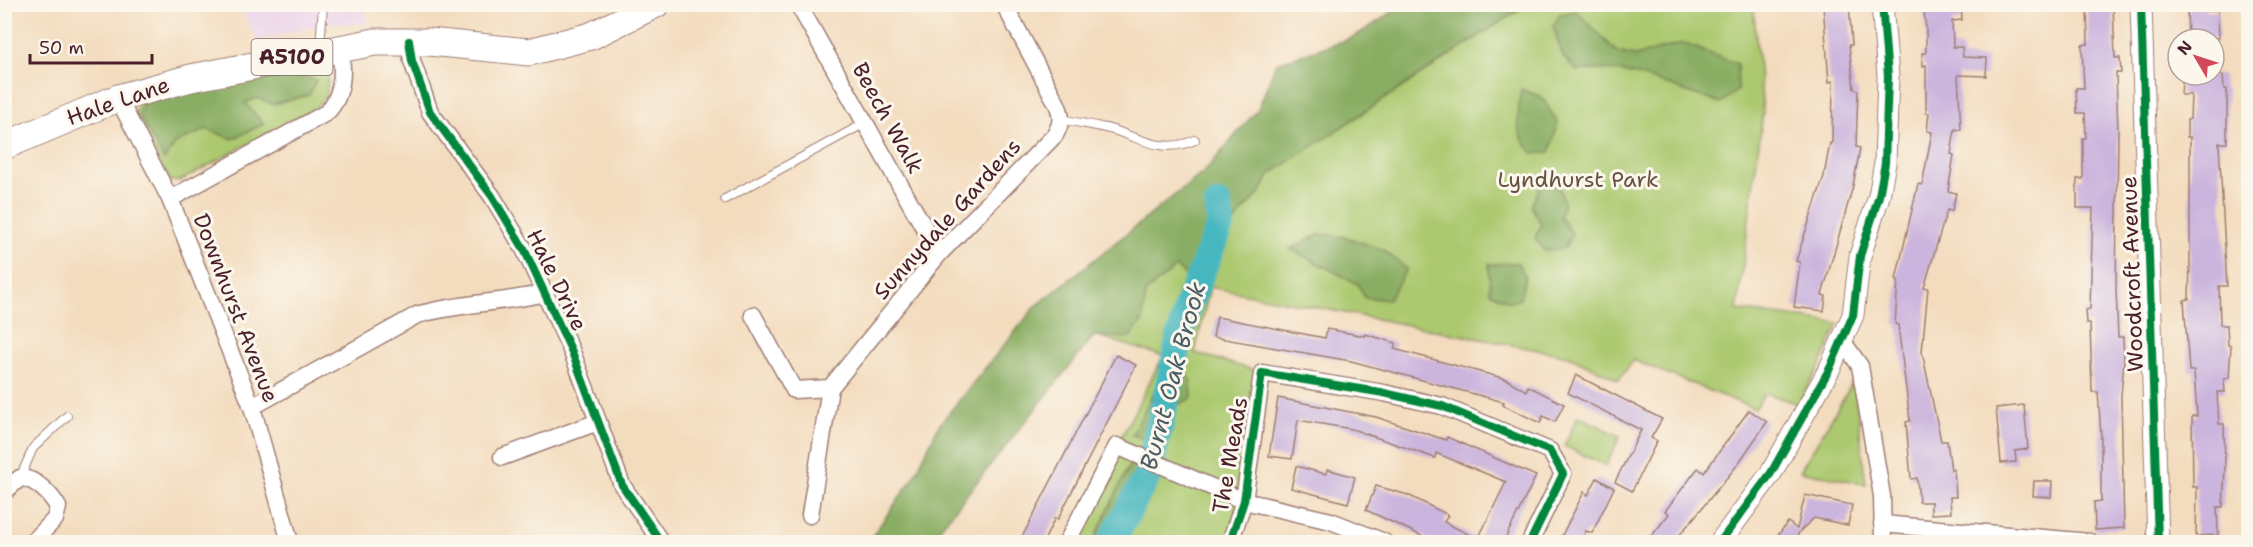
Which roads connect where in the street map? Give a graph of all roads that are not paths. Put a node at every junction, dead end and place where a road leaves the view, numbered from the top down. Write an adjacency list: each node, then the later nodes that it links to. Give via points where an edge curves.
1 (323, 4): 8 (lane)
2 (656, 4): 7 (main road, Hale Lane / A5100, via 591,36 529,52)
3 (798, 4): 11 (street, Beech Walk)
4 (1004, 4): 10 (street)
5 (1882, 4): 19 (street, via 1888,76 1885,163 1860,256 1853,315)
6 (2141, 4): 41 (street, Woodcroft Avenue)
7 (409, 41): 8 (main road, Hale Lane / A5100); 17 (street, Hale Drive, via 430,112 492,196)
8 (330, 50): 9 (main road, Hale Lane / A5100, via 191,78); 14 (street, via 344,69 339,94 326,113)
9 (118, 98): 13 (main road, Hale Lane / A5100); 14 (street, Downhurst Avenue)
10 (1059, 112): 12 (lane, via 1165,147); 16 (street, Sunnydale Gardens, via 1055,135)
11 (865, 123): 15 (lane); 16 (street, Beech Walk)
12 (1195, 140)
13 (4, 146)
14 (170, 199): 21 (street, Downhurst Avenue)
15 (725, 199)
16 (939, 254): 20 (street, Sunnydale Gardens)
17 (545, 293): 21 (street, via 417,315); 23 (street, Hale Drive)
18 (753, 315): 20 (street, via 794,390)
19 (1843, 342): 29 (street, via 1860,366 1882,496); 38 (street, via 1771,473)
20 (830, 388): 28 (street)
21 (252, 407): 32 (street, Downhurst Avenue)
22 (67, 416): 25 (lane, via 33,448)
23 (598, 422): 24 (street); 33 (street, Hale Drive, via 622,485)
24 (502, 457)
25 (20, 478): 26 (street); 31 (street, via 32,481 58,507 55,519)
26 (4, 492)
27 (1244, 501): 34 (street, The Meads, via 1117,446); 35 (street, The Meads); 36 (street, via 1331,521); 37 (street, The Meads, via 1262,372 1442,406 1550,451 1563,474)
28 (810, 515)
29 (1882, 524): 30 (street); 39 (street)
30 (2012, 539): 40 (street)
31 (33, 543)
32 (290, 543)
33 (661, 543)
34 (1067, 543)
35 (1230, 543)
36 (1384, 543)
37 (1530, 543)
38 (1720, 543)
39 (1883, 543)
40 (2090, 543)
41 (2158, 543)

